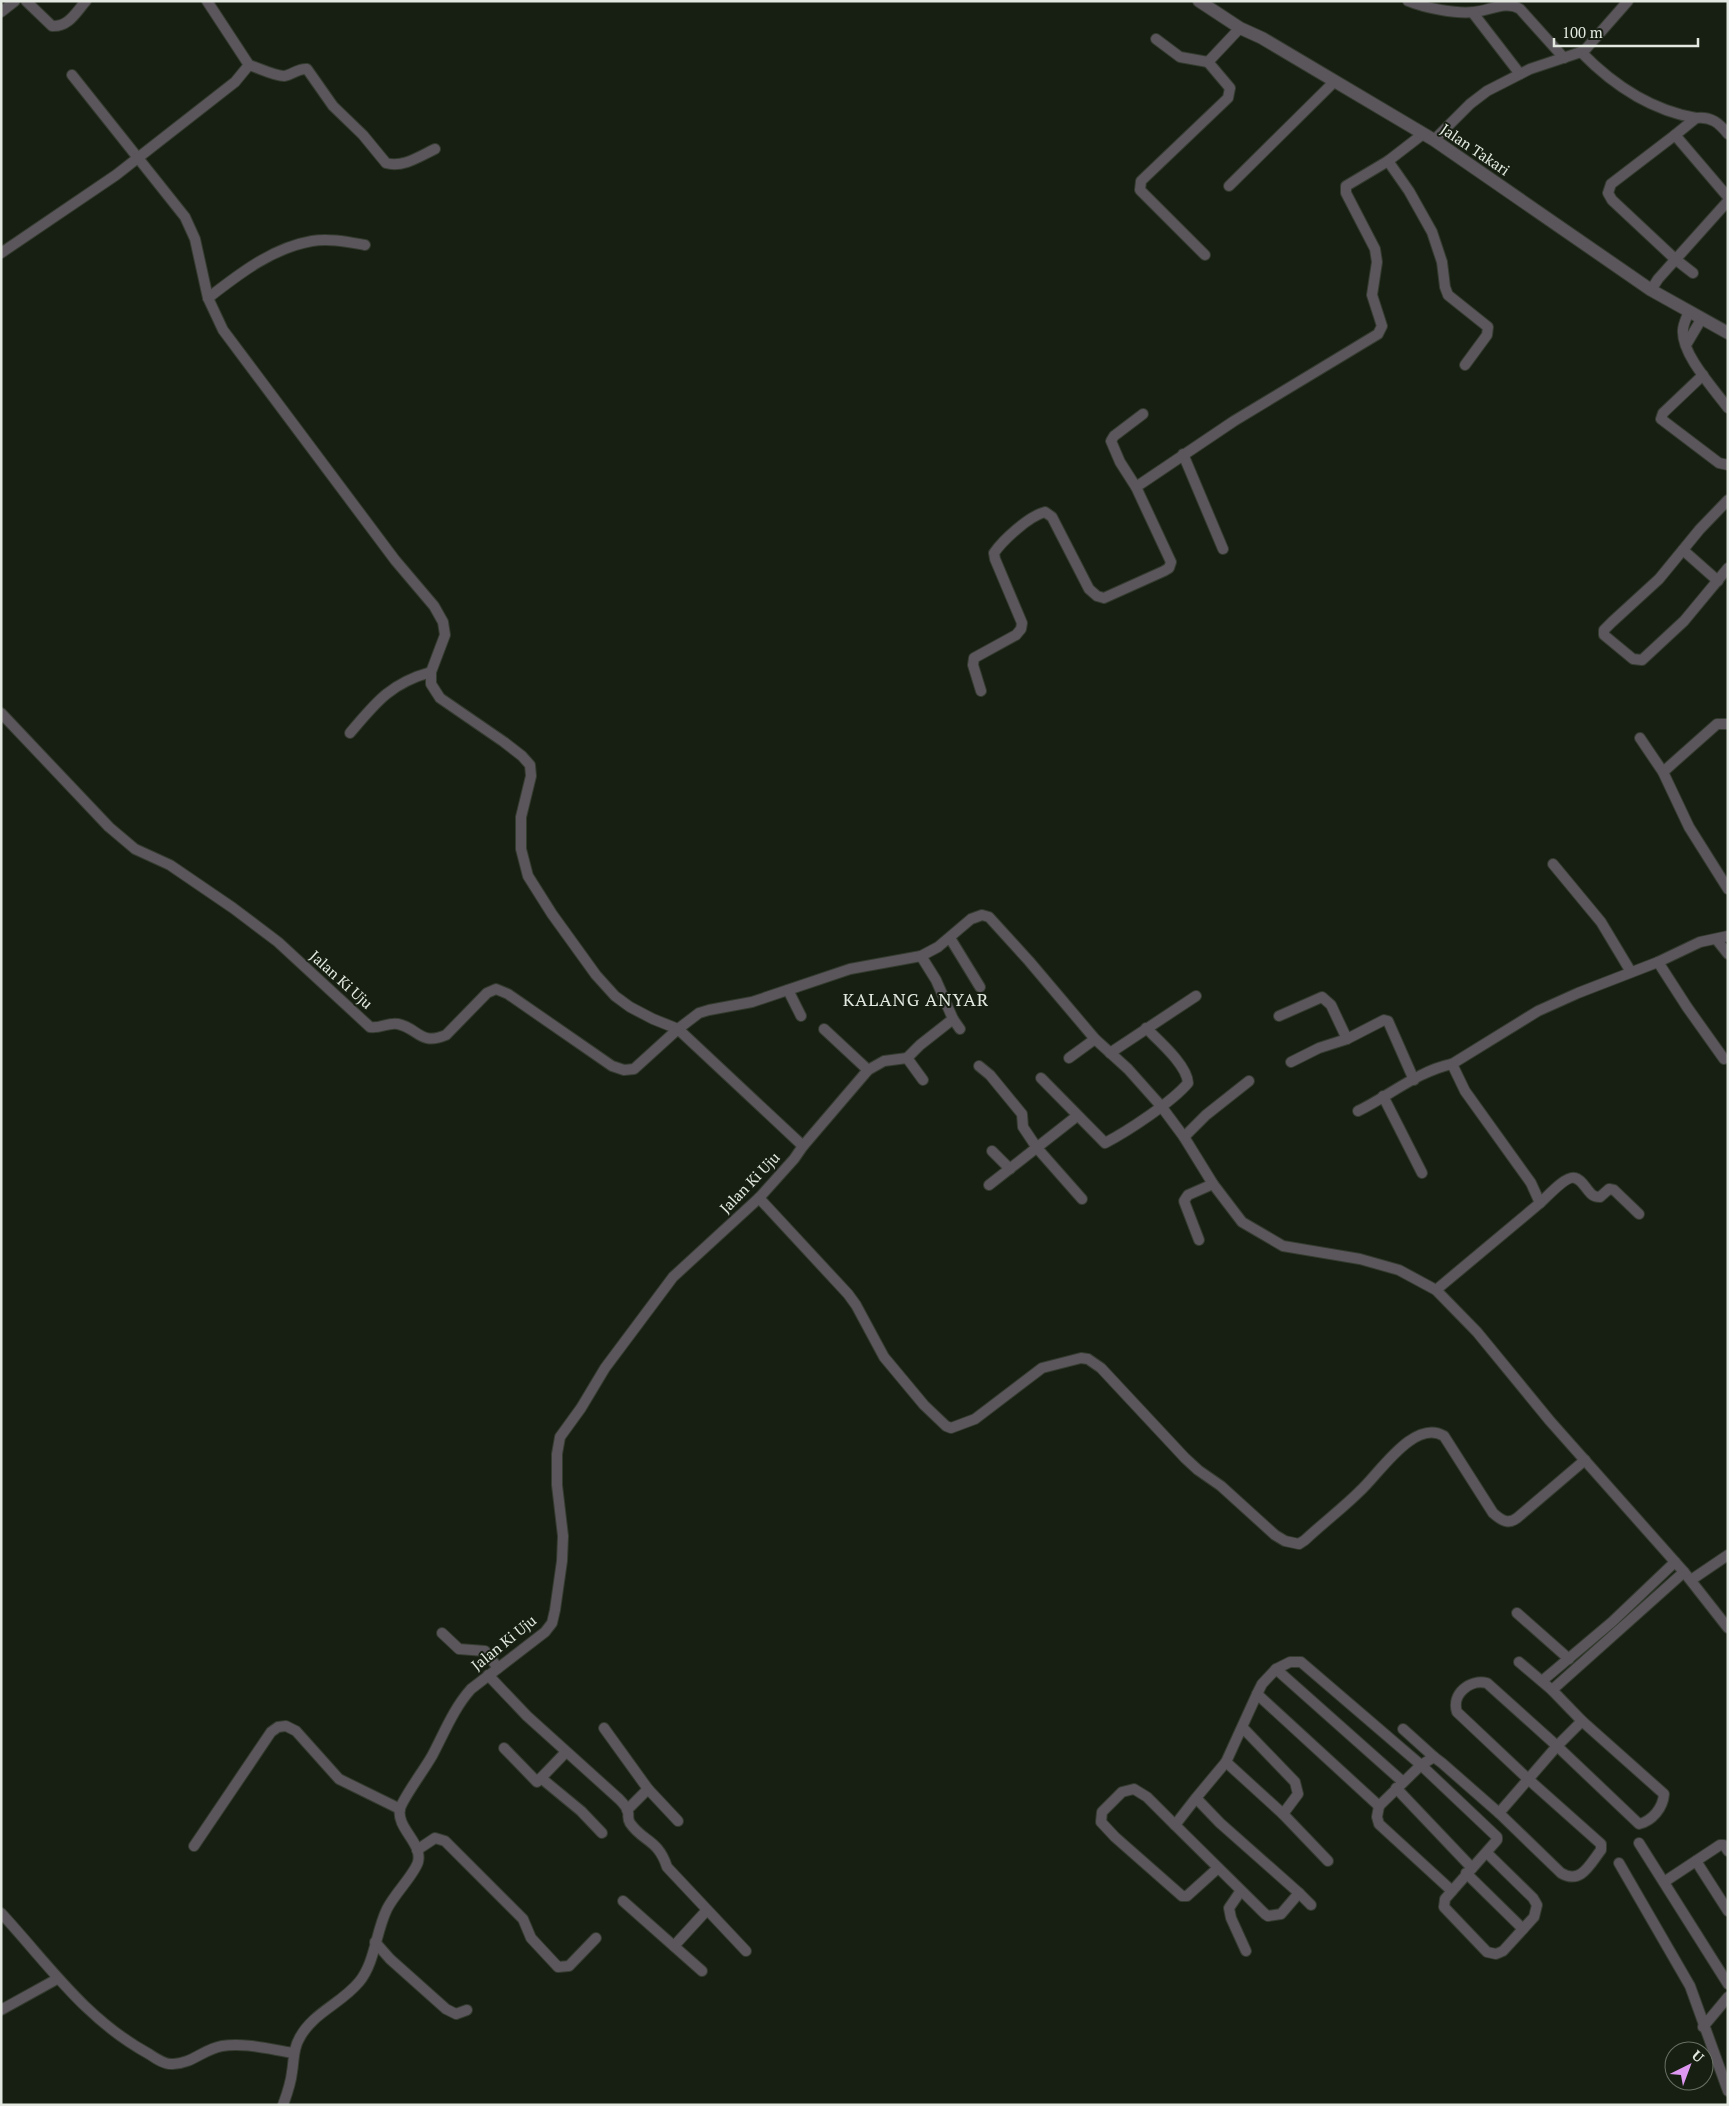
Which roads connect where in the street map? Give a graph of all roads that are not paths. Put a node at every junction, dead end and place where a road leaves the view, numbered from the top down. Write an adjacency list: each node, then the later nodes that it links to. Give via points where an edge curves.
1 (15, 1): 8 (street)
2 (26, 1): 3 (street, via 52,26 68,22)
3 (86, 1)
4 (207, 1): 15 (street)
5 (1199, 1): 10 (street, Jalan Takari)
6 (1408, 1): 9 (street, via 1444,10)
7 (1628, 1): 12 (street, via 1590,46)
8 (1, 12)
9 (1473, 12): 13 (street, via 1514,5); 16 (street)
10 (1240, 28): 14 (street); 18 (street, Jalan Takari)
11 (1156, 39): 14 (street, via 1180,57)
12 (1581, 52): 13 (street); 19 (street, via 1626,92 1672,113)
13 (1564, 58): 16 (street)
14 (1208, 62): 32 (street, via 1230,88 1228,98 1141,182 1140,187)
15 (249, 65): 24 (street, via 280,76 307,69 333,106 386,163 396,165); 25 (street, via 235,82)
16 (1520, 74): 23 (street, via 1470,104)
17 (72, 75): 25 (street)
18 (1335, 81): 20 (street, Jalan Takari); 27 (street)
19 (1696, 118): 21 (street); 22 (street, via 1710,118)
20 (1423, 134): 23 (street, Jalan Takari); 26 (street)
21 (1675, 134): 28 (street); 33 (street, via 1611,184 1608,193)
22 (1728, 134)
23 (1434, 140): 35 (street, Jalan Takari)
24 (435, 149)
25 (138, 158): 31 (street); 36 (street, via 185,217 195,239)
26 (1388, 161): 41 (street, via 1432,232 1448,296 1488,327); 45 (street, via 1346,186 1346,193 1375,249 1377,262 1372,295 1382,326 1378,334)
27 (1228, 186)
28 (1728, 197)
29 (1728, 201): 33 (street)
30 (365, 245): 36 (street, via 327,240 300,244 259,262)
31 (1, 253)
32 (1205, 255)
33 (1675, 260): 34 (street); 35 (street)
34 (1693, 273)
35 (1651, 290): 37 (street, Jalan Takari)
36 (208, 298): 53 (street, via 223,330 434,606 443,622 445,636)
37 (1689, 311): 38 (street, Jalan Takari); 40 (street, via 1683,329)
38 (1702, 318): 39 (street, Jalan Takari); 40 (street)
39 (1728, 333)
40 (1686, 344): 42 (street)
41 (1465, 365)
42 (1703, 375): 43 (street); 46 (street, via 1663,412 1661,419 1719,463)
43 (1728, 408)
44 (1143, 414): 47 (street, via 1111,441)
45 (1183, 454): 47 (street); 49 (street)
46 (1728, 465)
47 (1136, 487): 54 (street, via 1171,562 1169,568 1104,598 1097,596 1089,588 1052,517 1045,512 1036,514 994,553 1022,622 1016,635 974,658)
48 (1728, 500): 50 (street)
49 (1223, 549)
50 (1683, 550): 52 (street); 52 (street, via 1659,578 1604,630 1607,638 1633,659 1642,660 1684,621)
51 (1728, 568): 52 (street)
52 (1718, 580)
53 (431, 672): 57 (street, via 397,685 378,700); 76 (street, via 431,684 440,698 504,742 530,765 531,776 521,817 521,849 528,876 552,914 615,996 630,1007)
54 (980, 691)
55 (1, 713): 76 (street, Jalan Ki Uju, via 109,827 135,849 170,865 278,942 370,1027 398,1024 424,1038 438,1038 446,1035 487,993 496,989 612,1066 624,1070 634,1069)
56 (1728, 724): 59 (street, via 1717,724)
57 (350, 733)
58 (1640, 738): 59 (street)
59 (1663, 772): 61 (street, via 1689,827)
60 (1553, 864): 68 (street, via 1600,922)
61 (1728, 889)
62 (1728, 936): 64 (street)
63 (950, 938): 66 (street); 69 (street); 79 (street, via 971,919 982,915 989,917)
64 (1716, 939): 65 (street); 67 (street, via 1700,942)
65 (1728, 954)
66 (921, 956): 70 (street, via 850,969); 74 (street)
67 (1658, 962): 68 (street); 84 (street)
68 (1631, 972): 86 (street, via 1538,1011)
69 (980, 987)
70 (788, 990): 72 (street); 76 (street, via 752,1002 709,1010)
71 (1196, 996): 75 (street)
72 (801, 1016)
73 (1279, 1016): 80 (street, via 1322,997 1331,1005)
74 (953, 1019): 78 (street); 82 (street)
75 (1146, 1028): 81 (street); 94 (street, via 1171,1053 1188,1080 1180,1093)
76 (678, 1029): 98 (street)
77 (824, 1029): 88 (street)
78 (960, 1029)
79 (1095, 1039): 81 (street); 83 (street)
80 (1347, 1039): 85 (street); 91 (street, via 1387,1020)
81 (1110, 1053): 94 (street)
82 (907, 1058): 88 (street, via 884,1060); 90 (street)
83 (1068, 1058)
84 (1724, 1059)
85 (1291, 1062)
86 (1452, 1064): 91 (street); 107 (street, via 1465,1091 1531,1183)
87 (978, 1066): 99 (street, via 990,1075 1022,1114 1022,1127)
88 (868, 1070): 98 (street, Jalan Ki Uju)
89 (1040, 1078): 96 (street)
90 (924, 1080)
91 (1414, 1080): 93 (street)
92 (1249, 1081): 97 (street)
93 (1383, 1096): 95 (street); 102 (street)
94 (1161, 1106): 96 (street, via 1105,1142); 97 (street)
95 (1358, 1111)
96 (1078, 1116): 99 (street)
97 (1184, 1137): 103 (street)
98 (803, 1146): 105 (street, Jalan Ki Uju)
99 (1037, 1148): 101 (street); 106 (street)
100 (992, 1151): 101 (street)
101 (1010, 1169): 104 (street)
102 (1422, 1173)
103 (1214, 1184): 109 (street, via 1188,1195 1184,1201); 110 (street, via 1242,1222 1283,1246 1360,1259 1399,1270)
104 (989, 1185)
105 (759, 1198): 111 (street, via 848,1294 884,1357 946,1426 951,1428 975,1419 1042,1368 1088,1359 1101,1368 1198,1470 1285,1541 1298,1544 1305,1540 1361,1491 1401,1447 1429,1432 1444,1436 1494,1513 1510,1522); 120 (street, Jalan Ki Uju, via 673,1277 605,1368 582,1408 560,1437 557,1485 563,1536 562,1561 552,1622 545,1632)
106 (1082, 1199)
107 (1540, 1203): 108 (street, via 1566,1179 1573,1177 1594,1197 1600,1197 1609,1189 1614,1190); 110 (street)
108 (1639, 1214)
109 (1199, 1240)
110 (1436, 1290): 111 (street, via 1477,1332)
111 (1585, 1460): 113 (street)
112 (1728, 1555): 114 (street)
113 (1675, 1562): 114 (street); 118 (street)
114 (1687, 1576): 116 (street); 124 (street)
115 (1517, 1613): 118 (street)
116 (1728, 1628)
117 (442, 1633): 120 (street, via 458,1649 485,1651)
118 (1569, 1659): 123 (street)
119 (1519, 1662): 123 (street)
120 (498, 1668): 122 (street, Jalan Ki Uju)
121 (1276, 1669): 125 (street); 135 (street, via 1290,1662 1301,1662); 138 (street)
122 (488, 1676): 132 (street); 142 (street, Jalan Ki Uju, via 461,1700)
123 (1542, 1681): 124 (street)
124 (1552, 1690): 126 (street)
125 (1257, 1694): 128 (street); 141 (street)
126 (1582, 1721): 130 (street); 130 (street, via 1664,1794 1656,1814 1639,1824)
127 (604, 1728): 139 (street)
128 (1242, 1728): 134 (street); 145 (street, via 1298,1787 1298,1794)
129 (1403, 1729): 133 (street)
130 (1557, 1746): 137 (street); 137 (street, via 1487,1683 1460,1691 1456,1697 1457,1712)
131 (504, 1748): 136 (street, via 537,1782)
132 (566, 1752): 136 (street); 143 (street)
133 (1434, 1757): 135 (street); 144 (street)
134 (1226, 1762): 140 (street); 145 (street)
135 (1421, 1765): 138 (street); 153 (street, via 1497,1837)
136 (541, 1778): 148 (street)
137 (1528, 1779): 144 (street); 144 (street, via 1601,1844 1601,1850 1582,1874 1573,1878 1561,1873)
138 (1400, 1785): 141 (street); 158 (street)
139 (648, 1790): 143 (street); 146 (street)
140 (1196, 1798): 147 (street); 162 (street)
141 (1379, 1806): 160 (street, via 1379,1824)
142 (400, 1808): 150 (street, via 339,1779 296,1731 286,1726 278,1727 271,1732); 151 (street, via 401,1819)
143 (628, 1810): 165 (street, via 627,1818 631,1824 653,1843 663,1855 667,1867)
144 (1499, 1813)
145 (1282, 1814): 154 (street)
146 (678, 1820)
147 (1175, 1825): 157 (street); 157 (street, via 1147,1797 1134,1789 1122,1792 1102,1812 1102,1822 1115,1837 1182,1896 1187,1896)
148 (602, 1833)
149 (1639, 1843): 159 (street)
150 (194, 1846)
151 (417, 1850): 169 (street, via 435,1838 445,1841 523,1919 531,1938 558,1967 569,1966); 170 (street, via 415,1869 393,1898)
152 (1728, 1851): 155 (street, via 1720,1845)
153 (1488, 1854): 158 (street); 168 (street, via 1537,1905 1534,1917)
154 (1328, 1861)
155 (1696, 1861): 159 (street); 166 (street)
156 (1619, 1863): 180 (street, via 1690,1986)
157 (1218, 1868): 161 (street)
158 (1469, 1871): 160 (street); 168 (street)
159 (1664, 1882): 176 (street)
160 (1452, 1891): 168 (street, via 1445,1899 1444,1907 1487,1952 1496,1954 1504,1951)
161 (1240, 1892): 162 (street, via 1268,1916 1281,1914); 173 (street, via 1230,1908)
162 (1299, 1893): 164 (street)
163 (623, 1901): 171 (street)
164 (1311, 1905)
165 (707, 1910): 171 (street); 172 (street)
166 (1728, 1911)
167 (1, 1913): 175 (street, via 40,1954)
168 (1523, 1929)
169 (596, 1938)
170 (374, 1942): 179 (street, via 452,2013); 181 (street, via 363,1978 307,2027)
171 (674, 1946): 174 (street)
172 (746, 1951)
173 (1246, 1952)
174 (702, 1972)
175 (57, 1979): 178 (street); 181 (street, via 80,2003 132,2045 170,2065 223,2046)
176 (1728, 1984)
177 (1728, 1997): 180 (street)
178 (1, 2010)
179 (467, 2010)
180 (1703, 2027): 182 (street)
181 (294, 2053): 183 (street)
182 (1728, 2091)
183 (283, 2105)

